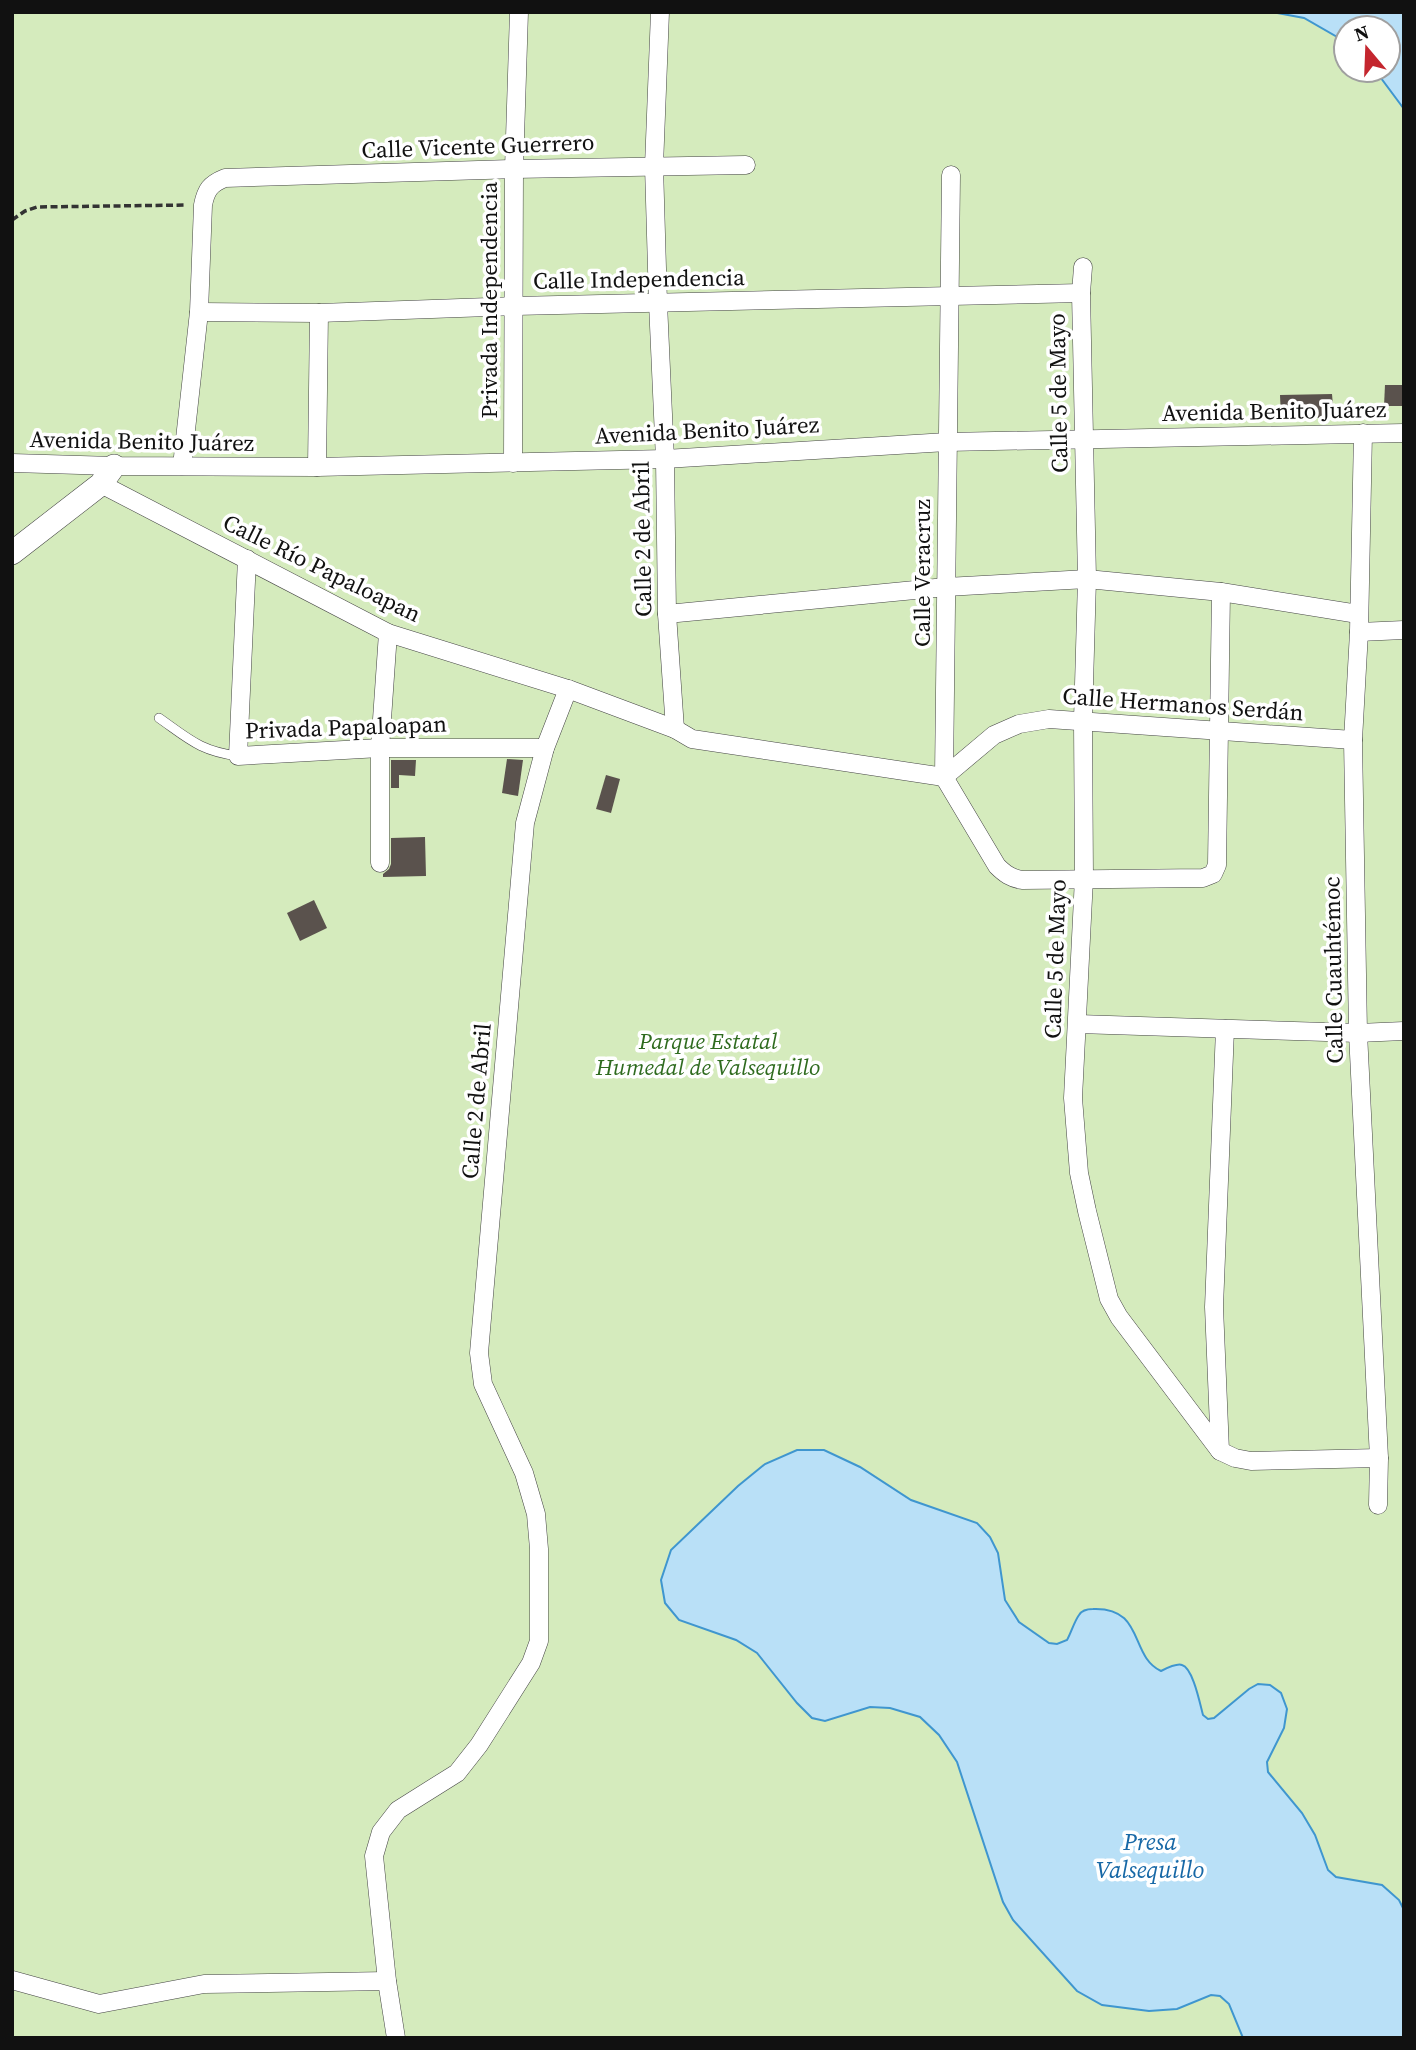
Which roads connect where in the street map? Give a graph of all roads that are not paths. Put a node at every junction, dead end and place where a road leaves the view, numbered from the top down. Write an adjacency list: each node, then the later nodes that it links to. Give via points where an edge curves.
1 (519, 12): 5 (street, Privada Independencia)
2 (660, 12): 4 (street, Calle 2 de Abril)
3 (746, 165): 4 (street, Calle Vicente Guerrero)
4 (654, 166): 5 (street, Calle Vicente Guerrero); 10 (street, Calle 2 de Abril)
5 (514, 169): 11 (street, Privada Independencia); 12 (street, Calle Vicente Guerrero, via 225,178 213,183 203,205)
6 (951, 175): 9 (street, Calle Veracruz)
7 (1083, 267): 8 (street, Calle 5 de Mayo)
8 (1081, 293): 9 (street, Calle Independencia); 16 (street, Calle 5 de Mayo)
9 (949, 297): 10 (street, Calle Independencia); 17 (street, Calle Veracruz)
10 (658, 303): 11 (street, Calle Independencia); 18 (street, Calle 2 de Abril)
11 (514, 306): 13 (street, Calle Independencia); 20 (street, Privada Independencia)
12 (199, 312): 13 (street, Calle Independencia); 21 (street)
13 (319, 313): 22 (street)
14 (1363, 433): 15 (street, Avenida Benito Juárez); 16 (street, Avenida Benito Juárez); 30 (street, Calle Cuauhtémoc)
15 (1404, 433)
16 (1084, 439): 17 (street, Avenida Benito Juárez); 26 (street, Calle 5 de Mayo)
17 (947, 442): 18 (street, Avenida Benito Juárez); 27 (street, Calle Veracruz)
18 (665, 459): 20 (street, Avenida Benito Juárez); 29 (street, Calle 2 de Abril)
19 (12, 463): 23 (street, Avenida Benito Juárez)
20 (513, 463): 22 (street, Avenida Benito Juárez)
21 (182, 466): 22 (street, Avenida Benito Juárez); 23 (street, Avenida Benito Juárez)
22 (317, 467)
23 (108, 475): 24 (street); 25 (street, Calle Río Papaloapan)
24 (12, 554)
25 (247, 559): 32 (street, Calle Río Papaloapan); 41 (street)
26 (1087, 579): 27 (street); 28 (street); 35 (street, Calle 5 de Mayo)
27 (946, 587): 29 (street); 42 (street, Calle Veracruz)
28 (1222, 592): 30 (street); 37 (street)
29 (667, 614): 36 (street, Calle 2 de Abril)
30 (1358, 623): 31 (street); 38 (street, Calle Cuauhtémoc)
31 (1404, 630)
32 (388, 633): 33 (street, Calle Río Papaloapan); 39 (street)
33 (568, 689): 36 (street, Calle Río Papaloapan); 40 (street, Calle 2 de Abril)
34 (159, 718): 41 (lane, Privada Papaloapan, via 200,747)
35 (1083, 720): 37 (street, Calle Hermanos Serdán); 42 (street, Calle Hermanos Serdán, via 1020,724 994,735); 44 (street, Calle 5 de Mayo)
36 (674, 730): 42 (street, Calle Río Papaloapan, via 692,739)
37 (1218, 732): 38 (street, Calle Hermanos Serdán); 44 (street, via 1217,865 1213,874)
38 (1353, 740): 48 (street, Calle Cuauhtémoc)
39 (380, 748): 40 (street, Privada Papaloapan); 41 (street, Privada Papaloapan); 43 (street)
40 (545, 748): 53 (street, Calle 2 de Abril, via 525,823 479,1353 483,1384 524,1474 536,1514 539,1642 531,1663 457,1773 398,1810 381,1832 374,1856)
41 (238, 756)
42 (944, 778): 44 (street, via 1004,873 1022,880)
43 (380, 863)
44 (1084, 878): 45 (street, Calle 5 de Mayo)
45 (1078, 1024): 46 (street); 49 (street, Calle 5 de Mayo, via 1073,1098 1079,1173 1110,1299)
46 (1225, 1029): 48 (street); 49 (street, via 1214,1307)
47 (1404, 1031): 48 (street)
48 (1358, 1033): 50 (street, Calle Cuauhtémoc)
49 (1220, 1451): 50 (street, via 1251,1461)
50 (1379, 1458): 51 (street, Calle Cuauhtémoc)
51 (1378, 1505)
52 (12, 1980): 53 (street, via 99,2004 204,1984)
53 (387, 1981): 54 (street, Calle 2 de Abril)
54 (396, 2038)

